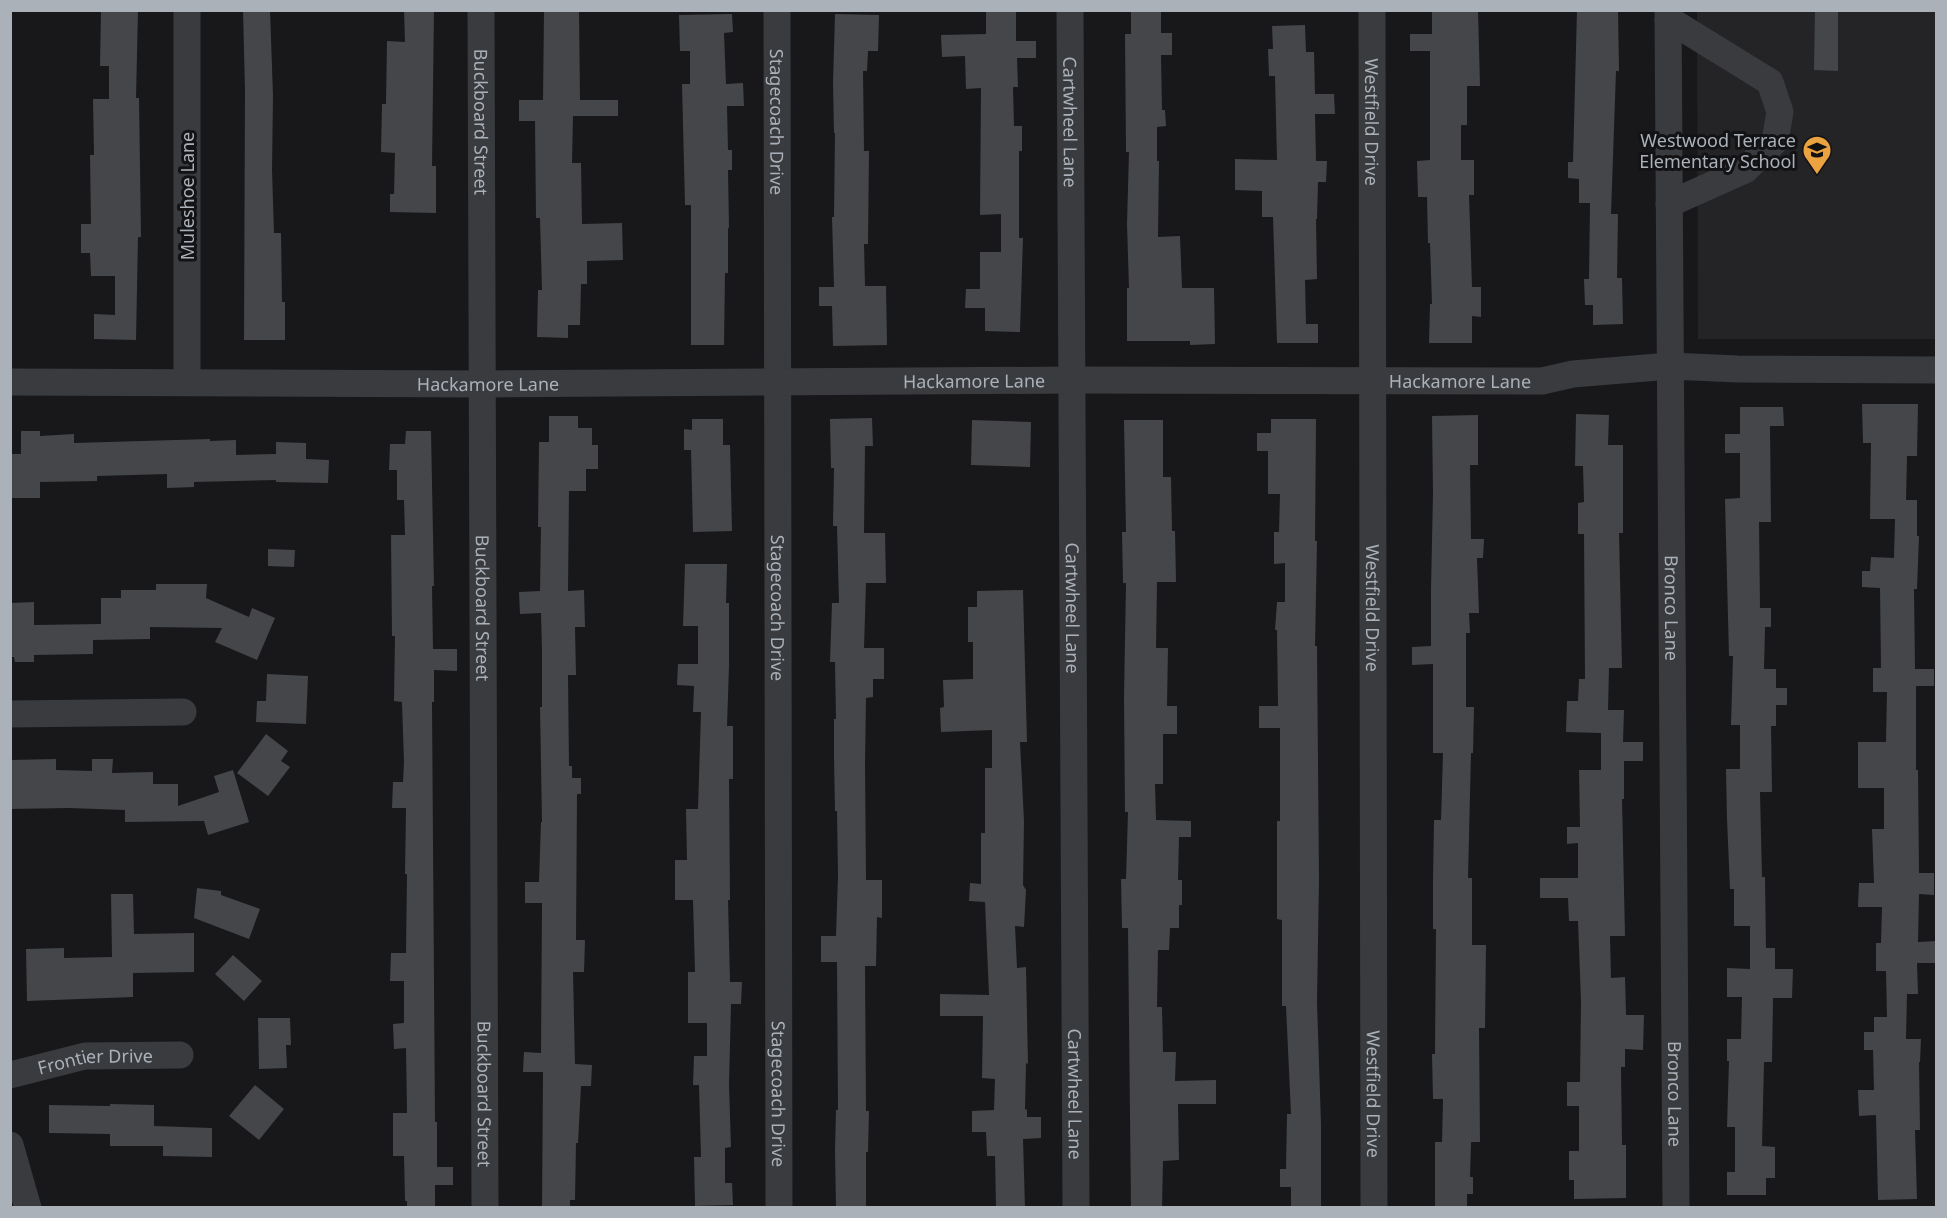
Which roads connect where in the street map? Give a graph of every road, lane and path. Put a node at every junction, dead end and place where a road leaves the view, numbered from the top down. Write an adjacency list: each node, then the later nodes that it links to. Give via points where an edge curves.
1 (187, 10): 14 (street, Muleshoe Lane)
2 (481, 10): 15 (street, Buckboard Street)
3 (777, 10): 12 (street, Stagecoach Drive)
4 (1070, 10): 10 (street, Cartwheel Lane)
5 (1372, 10): 11 (street, Westfield Drive)
6 (1668, 15): 7 (street, Bronco Lane); 7 (street, via 1770,82 1780,112 1775,141 1745,170)
7 (1669, 204): 8 (street, Bronco Lane)
8 (1670, 366): 9 (street, Hackamore Lane); 11 (street, Hackamore Lane, via 1573,374 1542,381); 26 (street, Bronco Lane)
9 (1936, 370)
10 (1072, 380): 11 (street, Hackamore Lane); 12 (street, Hackamore Lane); 24 (street, Cartwheel Lane)
11 (1373, 380): 25 (street, Westfield Drive)
12 (779, 381): 15 (street, Hackamore Lane); 23 (street, Stagecoach Drive)
13 (10, 382): 14 (street, Hackamore Lane)
14 (188, 382): 15 (street, Hackamore Lane)
15 (483, 384): 22 (street, Buckboard Street)
16 (183, 712): 17 (street)
17 (10, 714)
18 (180, 1055): 19 (street, Frontier Drive, via 84,1056)
19 (10, 1075)
20 (10, 1145): 21 (street)
21 (28, 1208)
22 (485, 1208)
23 (779, 1208)
24 (1076, 1208)
25 (1374, 1208)
26 (1676, 1208)

